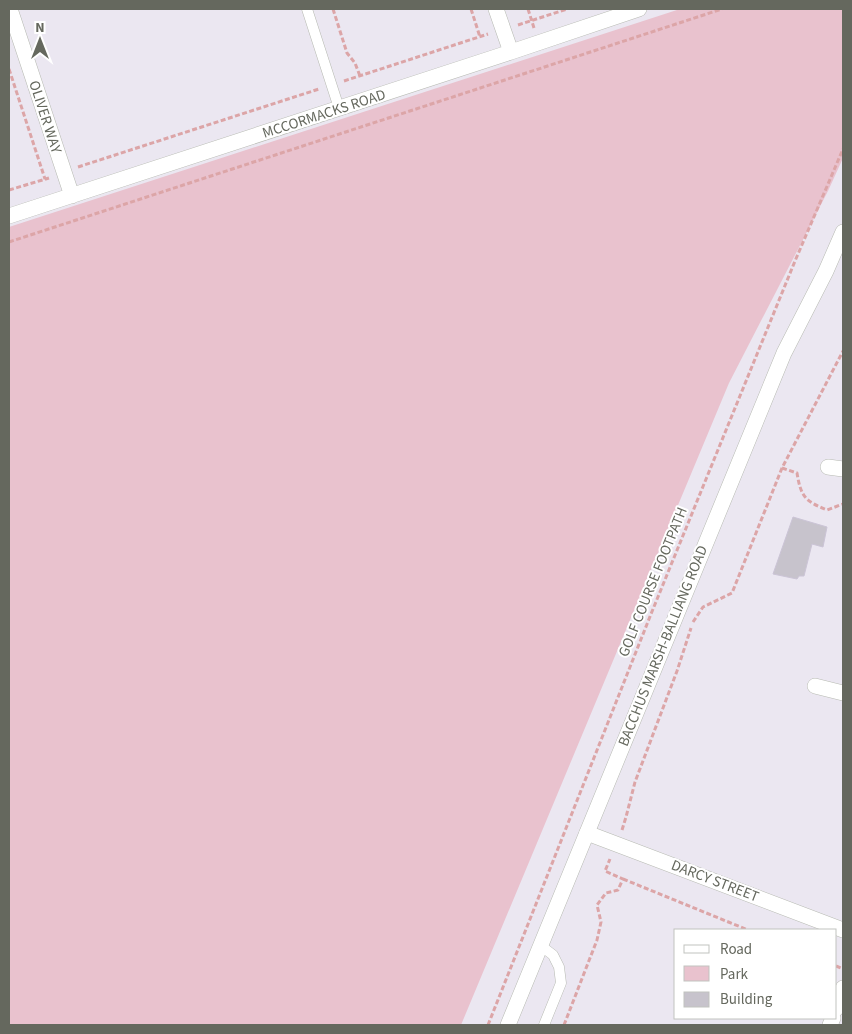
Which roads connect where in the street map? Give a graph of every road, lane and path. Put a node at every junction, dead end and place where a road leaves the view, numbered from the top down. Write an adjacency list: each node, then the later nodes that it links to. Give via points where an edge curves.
1 (10, 9): 17 (street, OLIVER WAY)
2 (306, 9): 14 (lane)
3 (333, 9): 13 (path, via 347,53)
4 (471, 9): 10 (path)
5 (496, 9): 9 (street)
6 (567, 9): 9 (path)
7 (638, 9): 11 (street, MCCORMACKS ROAD)
8 (722, 9): 23 (path)
9 (503, 30): 10 (path); 11 (street)
10 (480, 37): 13 (path)
11 (511, 52): 15 (street, MCCORMACKS ROAD)
12 (9, 69): 18 (path)
13 (360, 76): 14 (path)
14 (332, 85): 15 (lane); 17 (path)
15 (339, 108): 20 (street, MCCORMACKS ROAD)
16 (843, 149): 41 (path, GOLF COURSE FOOTPATH, via 791,270)
17 (64, 173): 18 (path); 20 (street, OLIVER WAY)
18 (45, 179): 19 (path)
19 (9, 190)
20 (72, 196): 21 (street, MCCORMACKS ROAD)
21 (9, 216)
22 (843, 232): 25 (street, BACCHUS MARSH-BALLIANG ROAD)
23 (9, 242)
24 (843, 247): 25 (street, BACCHUS MARSH-BALLIANG ROAD)
25 (826, 271): 33 (street, BACCHUS MARSH-BALLIANG ROAD, via 784,353)
26 (843, 351): 27 (path)
27 (782, 468): 30 (path, via 797,473 802,492 812,504 826,510); 34 (path, via 732,594 703,607 692,623)
28 (828, 468): 29 (street)
29 (843, 470)
30 (843, 504)
31 (815, 686): 32 (street)
32 (843, 693)
33 (587, 833): 34 (street, DARCY STREET); 38 (street, BACCHUS MARSH-BALLIANG ROAD)
34 (616, 844): 35 (path, via 605,870); 37 (street, DARCY STREET)
35 (622, 879): 36 (path); 44 (path, via 618,890 606,893 597,904 601,922 597,940)
36 (746, 929)
37 (843, 930)
38 (540, 946): 42 (street, BACCHUS MARSH-BALLIANG ROAD); 43 (lane, via 553,956 559,967 561,983)
39 (843, 988): 40 (street)
40 (837, 1006)
41 (488, 1025)
42 (508, 1025)
43 (544, 1025)
44 (564, 1025)

